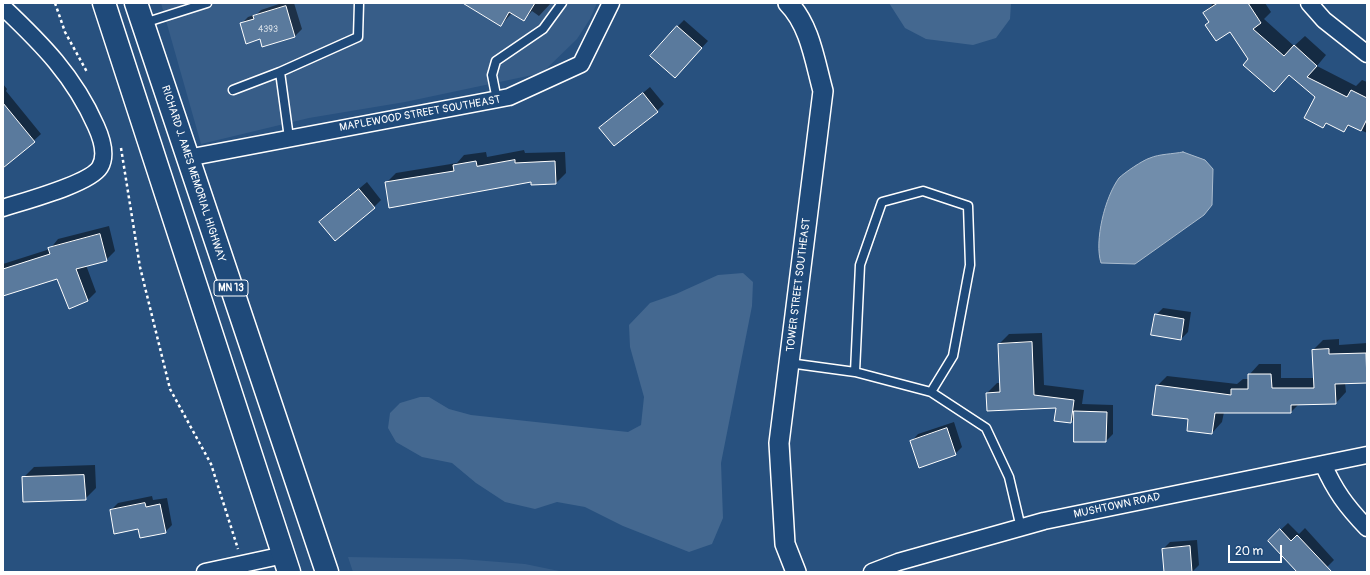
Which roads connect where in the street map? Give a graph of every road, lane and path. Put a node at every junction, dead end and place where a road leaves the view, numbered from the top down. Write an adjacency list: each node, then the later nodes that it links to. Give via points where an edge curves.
1 (55, 3): 14 (path, via 65,32)
2 (104, 3): 28 (main road, MN 13)
3 (136, 3): 11 (main road, RICHARD J. AMES MEMORIAL HIGHWAY / MN 13)
4 (208, 3): 11 (lane)
5 (359, 3): 13 (lane, via 358,37)
6 (562, 3): 16 (lane, via 543,29 496,61 492,75)
7 (611, 3): 16 (street, MAPLEWOOD STREET SOUTHEAST, via 581,64)
8 (788, 3): 21 (street, TOWER STREET SOUTHEAST, via 794,8 808,36 823,91)
9 (1309, 3): 12 (street, via 1324,20)
10 (3, 7): 20 (street, via 39,41 68,74 101,137 103,152 100,167 87,179)
11 (143, 24): 19 (main road, RICHARD J. AMES MEMORIAL HIGHWAY / MN 13)
12 (1367, 54)
13 (280, 72): 15 (lane); 17 (lane)
14 (90, 78)
15 (233, 90)
16 (497, 100): 17 (street, MAPLEWOOD STREET SOUTHEAST)
17 (289, 138): 19 (street, MAPLEWOOD STREET SOUTHEAST)
18 (120, 145): 29 (path, via 140,267 170,389 211,464)
19 (187, 158): 31 (main road, RICHARD J. AMES MEMORIAL HIGHWAY / MN 13)
20 (3, 208)
21 (789, 363): 22 (lane); 32 (street, TOWER STREET SOUTHEAST, via 779,444 785,544)
22 (855, 372): 23 (lane); 23 (lane, via 860,265 882,202 922,192 968,206 970,265 953,356)
23 (931, 392): 26 (lane, via 986,428 1009,477)
24 (1367, 455): 25 (street, MUSHTOWN ROAD)
25 (1323, 464): 26 (street, MUSHTOWN ROAD, via 1148,499); 27 (street, via 1334,489)
26 (1021, 528): 33 (street, MUSHTOWN ROAD, via 898,562)
27 (1367, 528)
28 (286, 563): 29 (street)
29 (242, 564): 30 (street)
30 (205, 572)
31 (327, 572)
32 (796, 572)
33 (872, 572)

